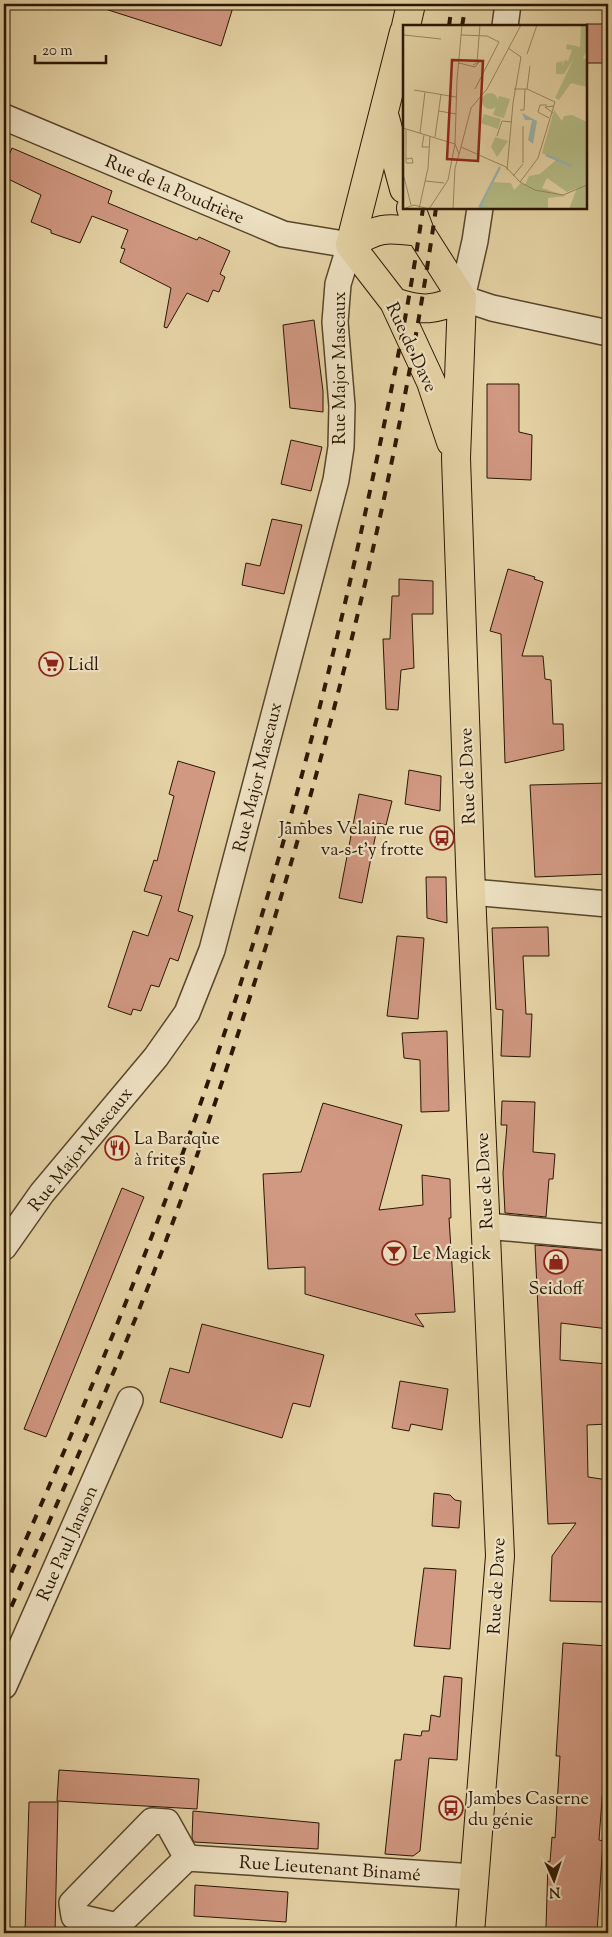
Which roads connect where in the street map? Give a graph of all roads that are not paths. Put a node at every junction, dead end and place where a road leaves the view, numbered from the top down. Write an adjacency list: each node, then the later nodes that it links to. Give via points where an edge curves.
1 (411, 4): 3 (main road)
2 (508, 4): 4 (street)
3 (406, 25)
4 (505, 25)
5 (403, 36): 7 (main road)
6 (4, 116): 11 (street, Rue de la Poudrière, via 283,234)
7 (384, 116): 8 (main road); 11 (main road)
8 (403, 185)
9 (480, 209): 12 (street)
10 (416, 220): 11 (main road, via 372,232); 12 (main road)
11 (350, 246): 13 (main road, Rue de Dave); 20 (street, Rue Major Mascaux, via 338,284 335,322 342,406 336,480 212,950 187,1013 156,1057 42,1194)
12 (462, 298): 13 (main road, via 439,308 420,309); 14 (street, via 492,308); 15 (main road, Rue de Dave)
13 (394, 302): 15 (main road, Rue de Dave, via 431,382)
14 (608, 333)
15 (456, 458): 16 (main road, Rue de Dave)
16 (471, 892): 17 (street); 18 (main road, Rue de Dave)
17 (608, 904)
18 (486, 1226): 19 (street); 24 (main road, Rue de Dave, via 500,1556)
19 (608, 1237)
20 (4, 1247)
21 (130, 1400): 22 (street, Rue Paul Janson)
22 (4, 1686)
23 (187, 1858): 24 (street, Rue Lieutenant Binamé); 25 (street); 25 (street, via 167,1822 152,1821 72,1903 74,1916)
24 (474, 1877): 26 (main road, Rue de Dave)
25 (117, 1930)
26 (470, 1933)

